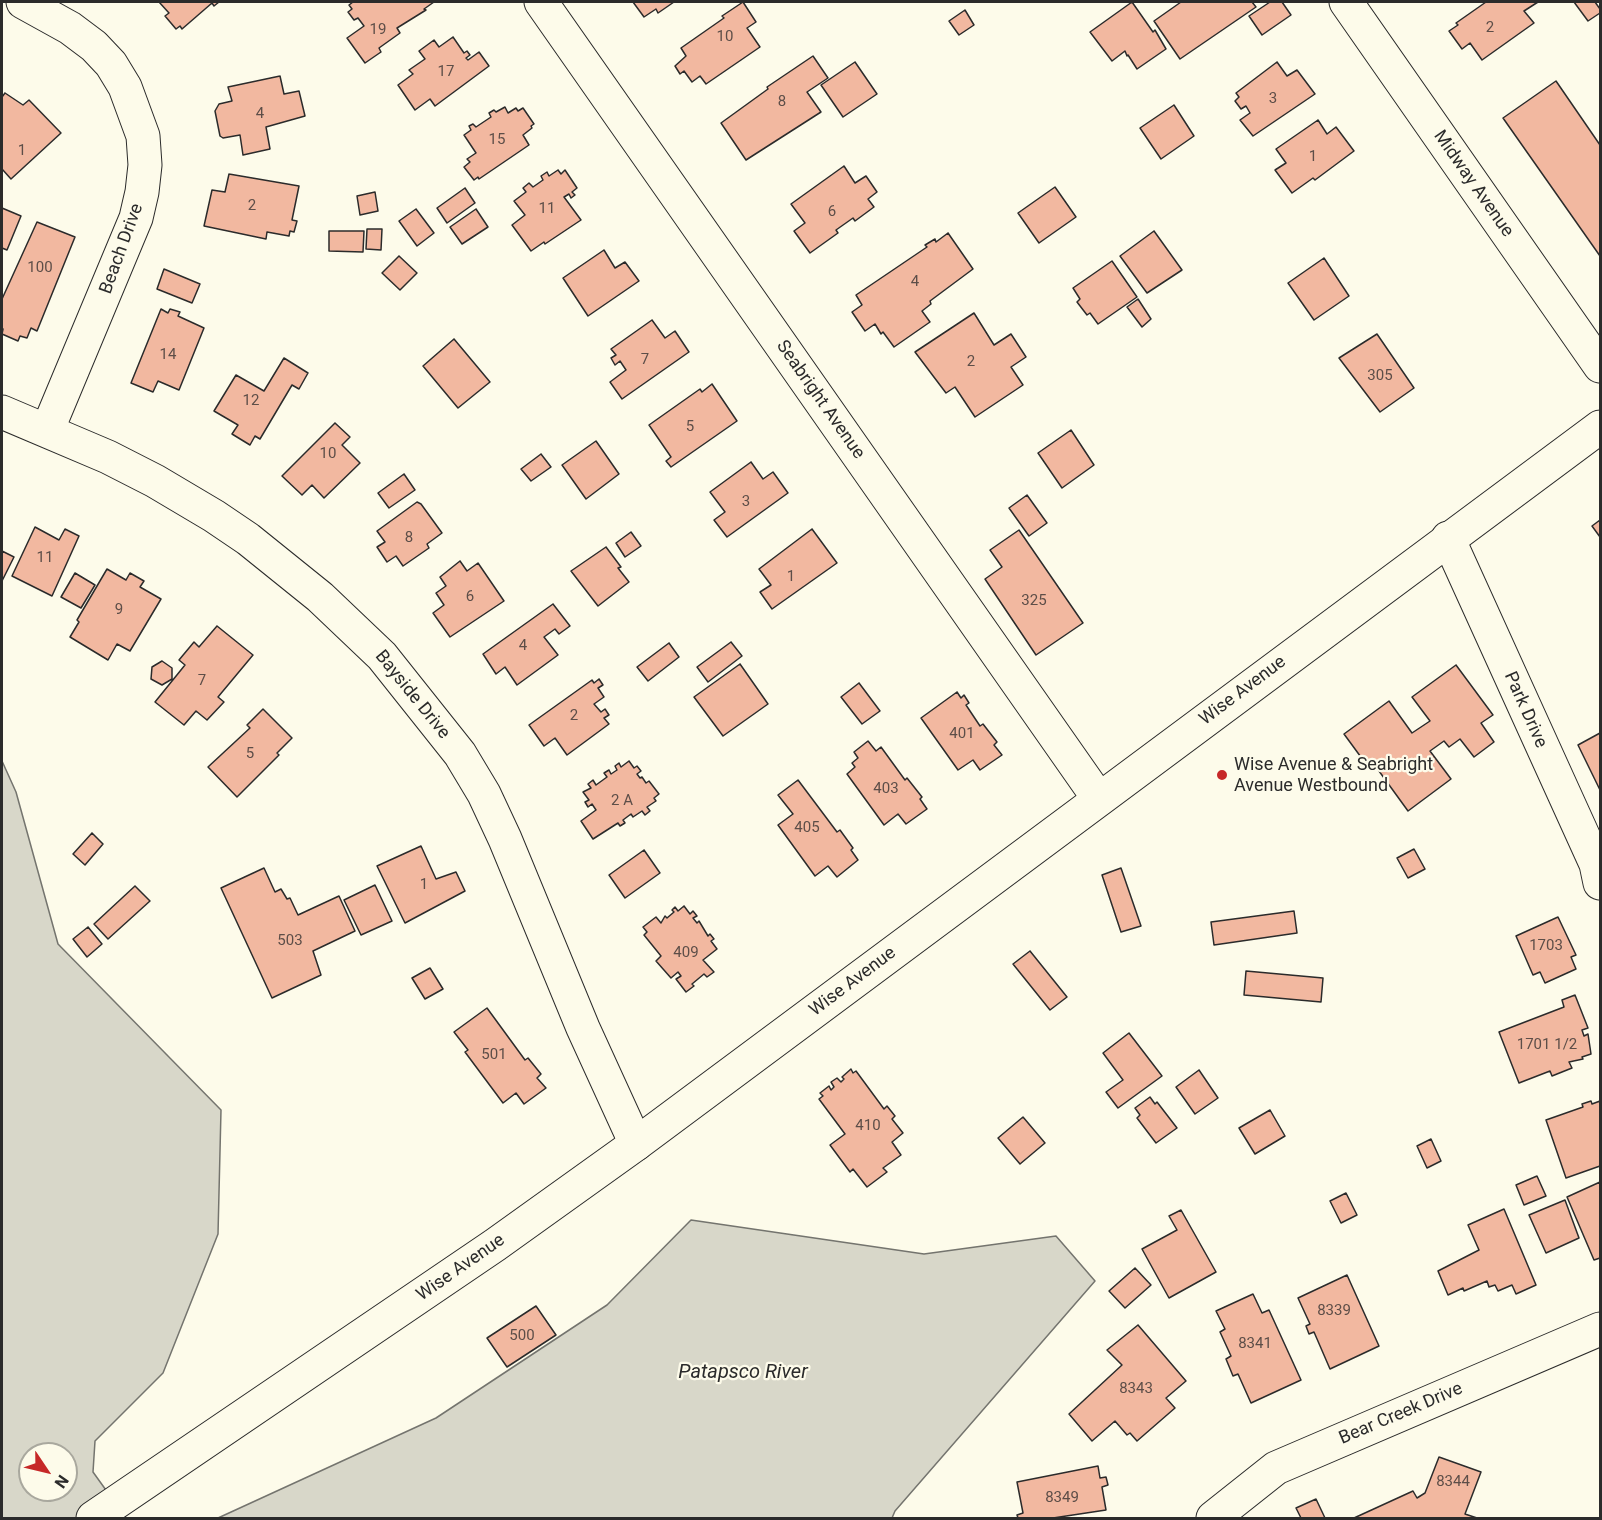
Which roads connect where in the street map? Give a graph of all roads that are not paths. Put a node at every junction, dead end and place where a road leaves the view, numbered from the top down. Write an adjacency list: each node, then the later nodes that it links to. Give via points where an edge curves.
1 (23, 2): 7 (street, Beach Drive, via 70,28 111,64 125,87 143,136 145,165 136,218)
2 (541, 2): 9 (street, Seabright Avenue)
3 (1346, 2): 4 (street, Midway Avenue)
4 (1600, 366)
5 (2, 412): 7 (street, Bayside Drive)
6 (1600, 427): 8 (street, Wise Avenue)
7 (47, 431): 11 (street, Bayside Drive, via 155,481 248,539 355,629 407,686 460,754 484,794)
8 (1448, 538): 9 (street, Wise Avenue); 10 (street, Park Drive)
9 (1099, 799): 11 (street, Wise Avenue)
10 (1599, 869)
11 (636, 1144): 13 (street, Wise Avenue, via 495,1245)
12 (1600, 1329): 14 (street, Bear Creek Drive, via 1276,1468)
13 (93, 1518)
14 (1213, 1518)

